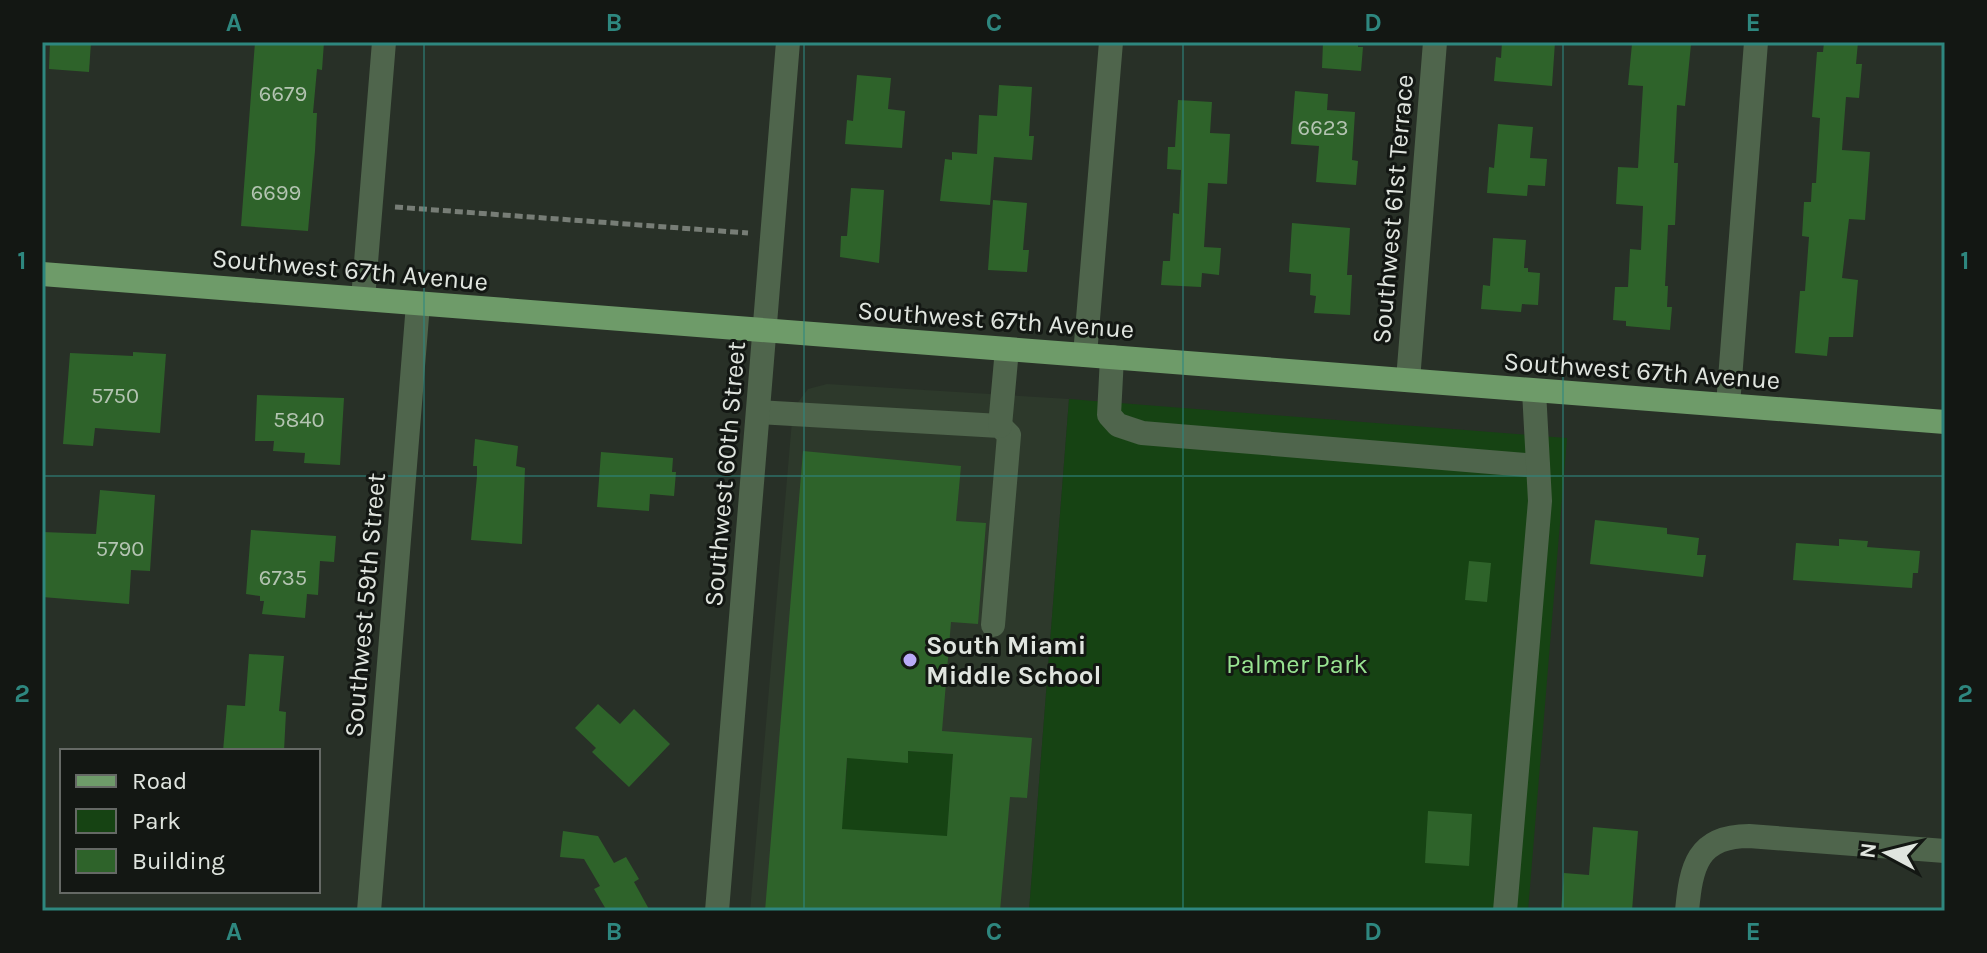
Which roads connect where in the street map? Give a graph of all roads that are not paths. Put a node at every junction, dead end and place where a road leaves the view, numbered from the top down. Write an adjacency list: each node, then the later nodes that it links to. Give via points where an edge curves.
1 (384, 42): 7 (street)
2 (788, 42): 9 (street, Southwest 60th Street)
3 (1111, 42): 11 (street)
4 (1435, 42): 13 (street, Southwest 61st Terrace)
5 (1756, 42): 15 (street)
6 (42, 274): 7 (main road, Southwest 67th Avenue)
7 (363, 299): 8 (main road, Southwest 67th Avenue)
8 (418, 304): 9 (main road, Southwest 67th Avenue); 22 (street, Southwest 59th Street)
9 (765, 331): 10 (main road, Southwest 67th Avenue); 16 (street, Southwest 60th Street)
10 (1007, 349): 11 (main road, Southwest 67th Avenue); 18 (street)
11 (1085, 355): 12 (main road, Southwest 67th Avenue)
12 (1112, 357): 13 (main road, Southwest 67th Avenue); 19 (street, via 1109,415 1118,425 1142,433)
13 (1408, 380): 14 (main road, Southwest 67th Avenue)
14 (1534, 391): 15 (main road, Southwest 67th Avenue); 19 (street)
15 (1728, 405): 17 (main road, Southwest 67th Avenue)
16 (758, 412): 18 (street); 23 (street, Southwest 60th Street)
17 (1945, 422)
18 (1000, 426): 20 (street, via 1009,435)
19 (1538, 466): 24 (street, via 1540,501)
20 (993, 625)
21 (1945, 851): 25 (street, via 1729,838 1699,855)
22 (369, 911)
23 (717, 911)
24 (1505, 911)
25 (1687, 911)

